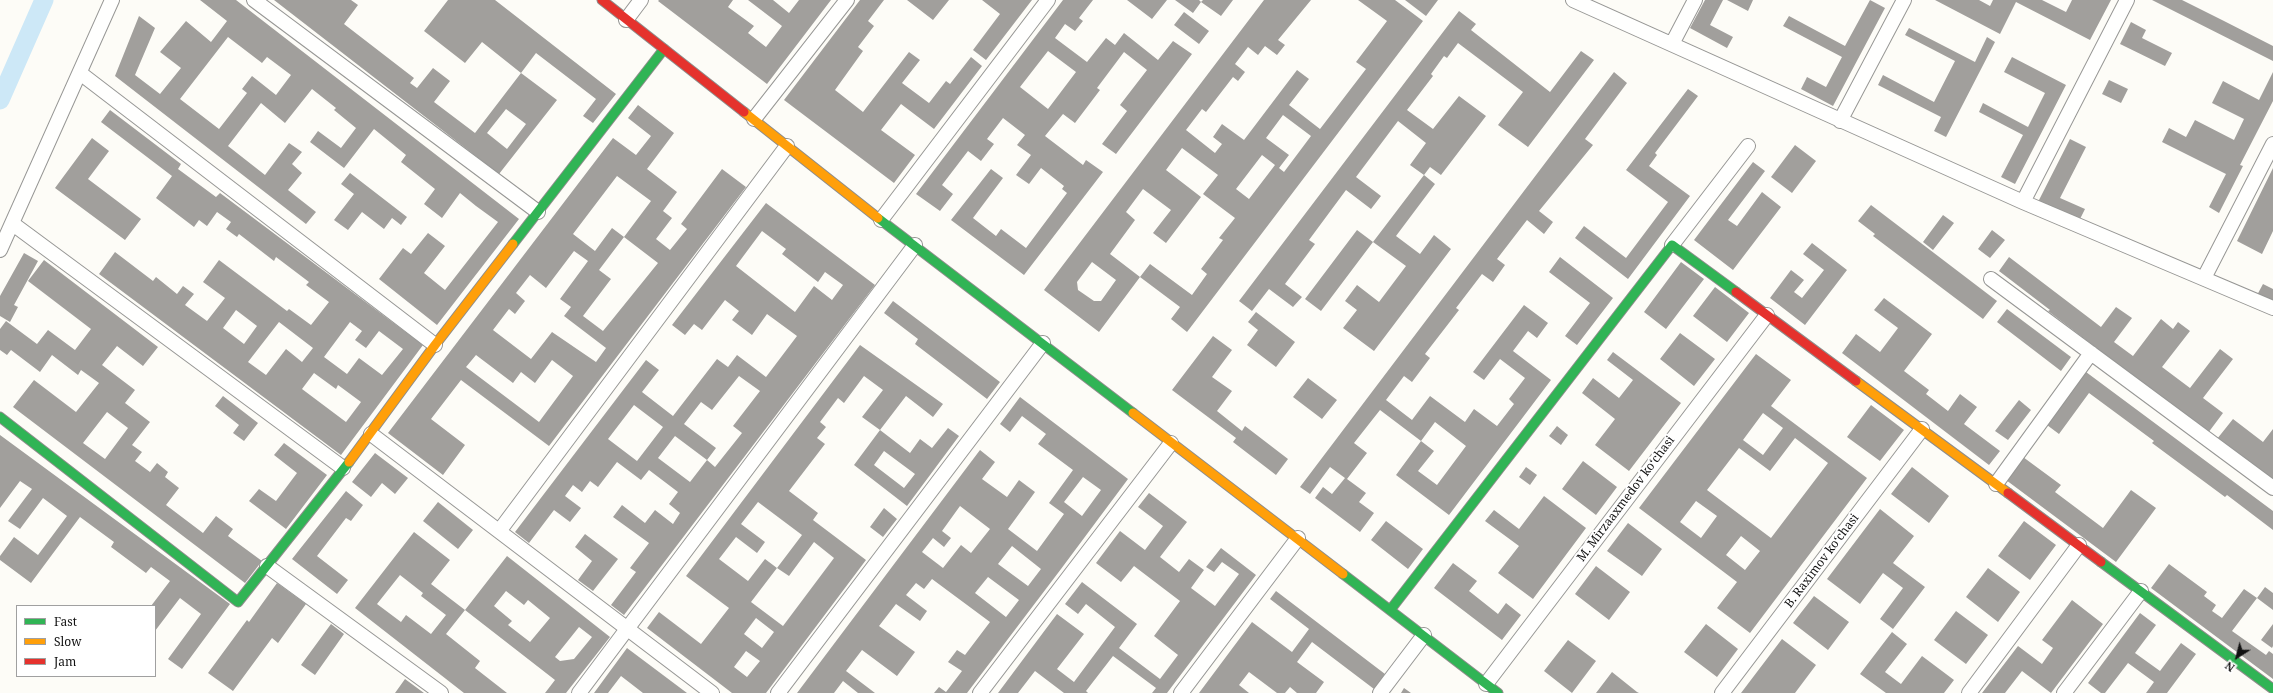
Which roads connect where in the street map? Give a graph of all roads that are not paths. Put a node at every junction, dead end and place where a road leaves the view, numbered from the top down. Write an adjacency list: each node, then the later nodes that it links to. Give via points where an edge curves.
1 (112, 0): 14 (street)
2 (254, 0): 21 (street)
3 (602, 0): 11 (street)
4 (641, 0): 11 (street)
5 (847, 0): 15 (street)
6 (1048, 0): 22 (street)
7 (1573, 0): 12 (street)
8 (1695, 0): 12 (street)
9 (1904, 0): 16 (street)
10 (2127, 0): 20 (street)
11 (626, 20): 13 (street)
12 (1672, 44): 16 (street)
13 (664, 49): 15 (street); 21 (street)
14 (80, 73): 23 (street); 32 (street)
15 (754, 119): 18 (street)
16 (1840, 121): 20 (street)
17 (2273, 144): 27 (street)
18 (788, 146): 22 (street); 41 (street)
19 (1748, 146): 24 (street)
20 (2024, 202): 27 (street)
21 (538, 212): 32 (street)
22 (881, 220): 25 (street)
23 (13, 224): 26 (street); 38 (street)
24 (1672, 245): 30 (street); 46 (street)
25 (915, 246): 31 (street); 47 (street)
26 (0, 250)
27 (2204, 278): 29 (street)
28 (1991, 279): 33 (street)
29 (2273, 308)
30 (1767, 315): 35 (street); 49 (street, M. Mirzaaxmedov koʻchasi)
31 (1044, 343): 37 (street); 54 (street)
32 (435, 345): 36 (street)
33 (2091, 353): 39 (street); 40 (street)
34 (0, 417): 44 (street, via 238,602)
35 (1922, 429): 39 (street); 59 (street, B. Raximov koʻchasi)
36 (371, 434): 38 (street); 41 (street)
37 (1171, 443): 42 (street); 55 (street)
38 (343, 468): 44 (street)
39 (1996, 484): 43 (street)
40 (2273, 488)
41 (500, 530): 47 (street)
42 (1298, 538): 46 (street); 56 (street)
43 (2079, 545): 45 (street); 60 (street)
44 (267, 566): 51 (street)
45 (2141, 591): 50 (street); 61 (street)
46 (1391, 609): 48 (street)
47 (627, 629): 52 (street); 53 (street)
48 (1424, 635): 49 (street); 57 (street)
49 (1486, 684): 58 (street)
50 (2266, 689)
51 (442, 693)
52 (579, 693)
53 (712, 693)
54 (778, 693)
55 (980, 693)
56 (1181, 693)
57 (1380, 693)
58 (1498, 693)
59 (1722, 693)
60 (1969, 693)
61 (2064, 693)

